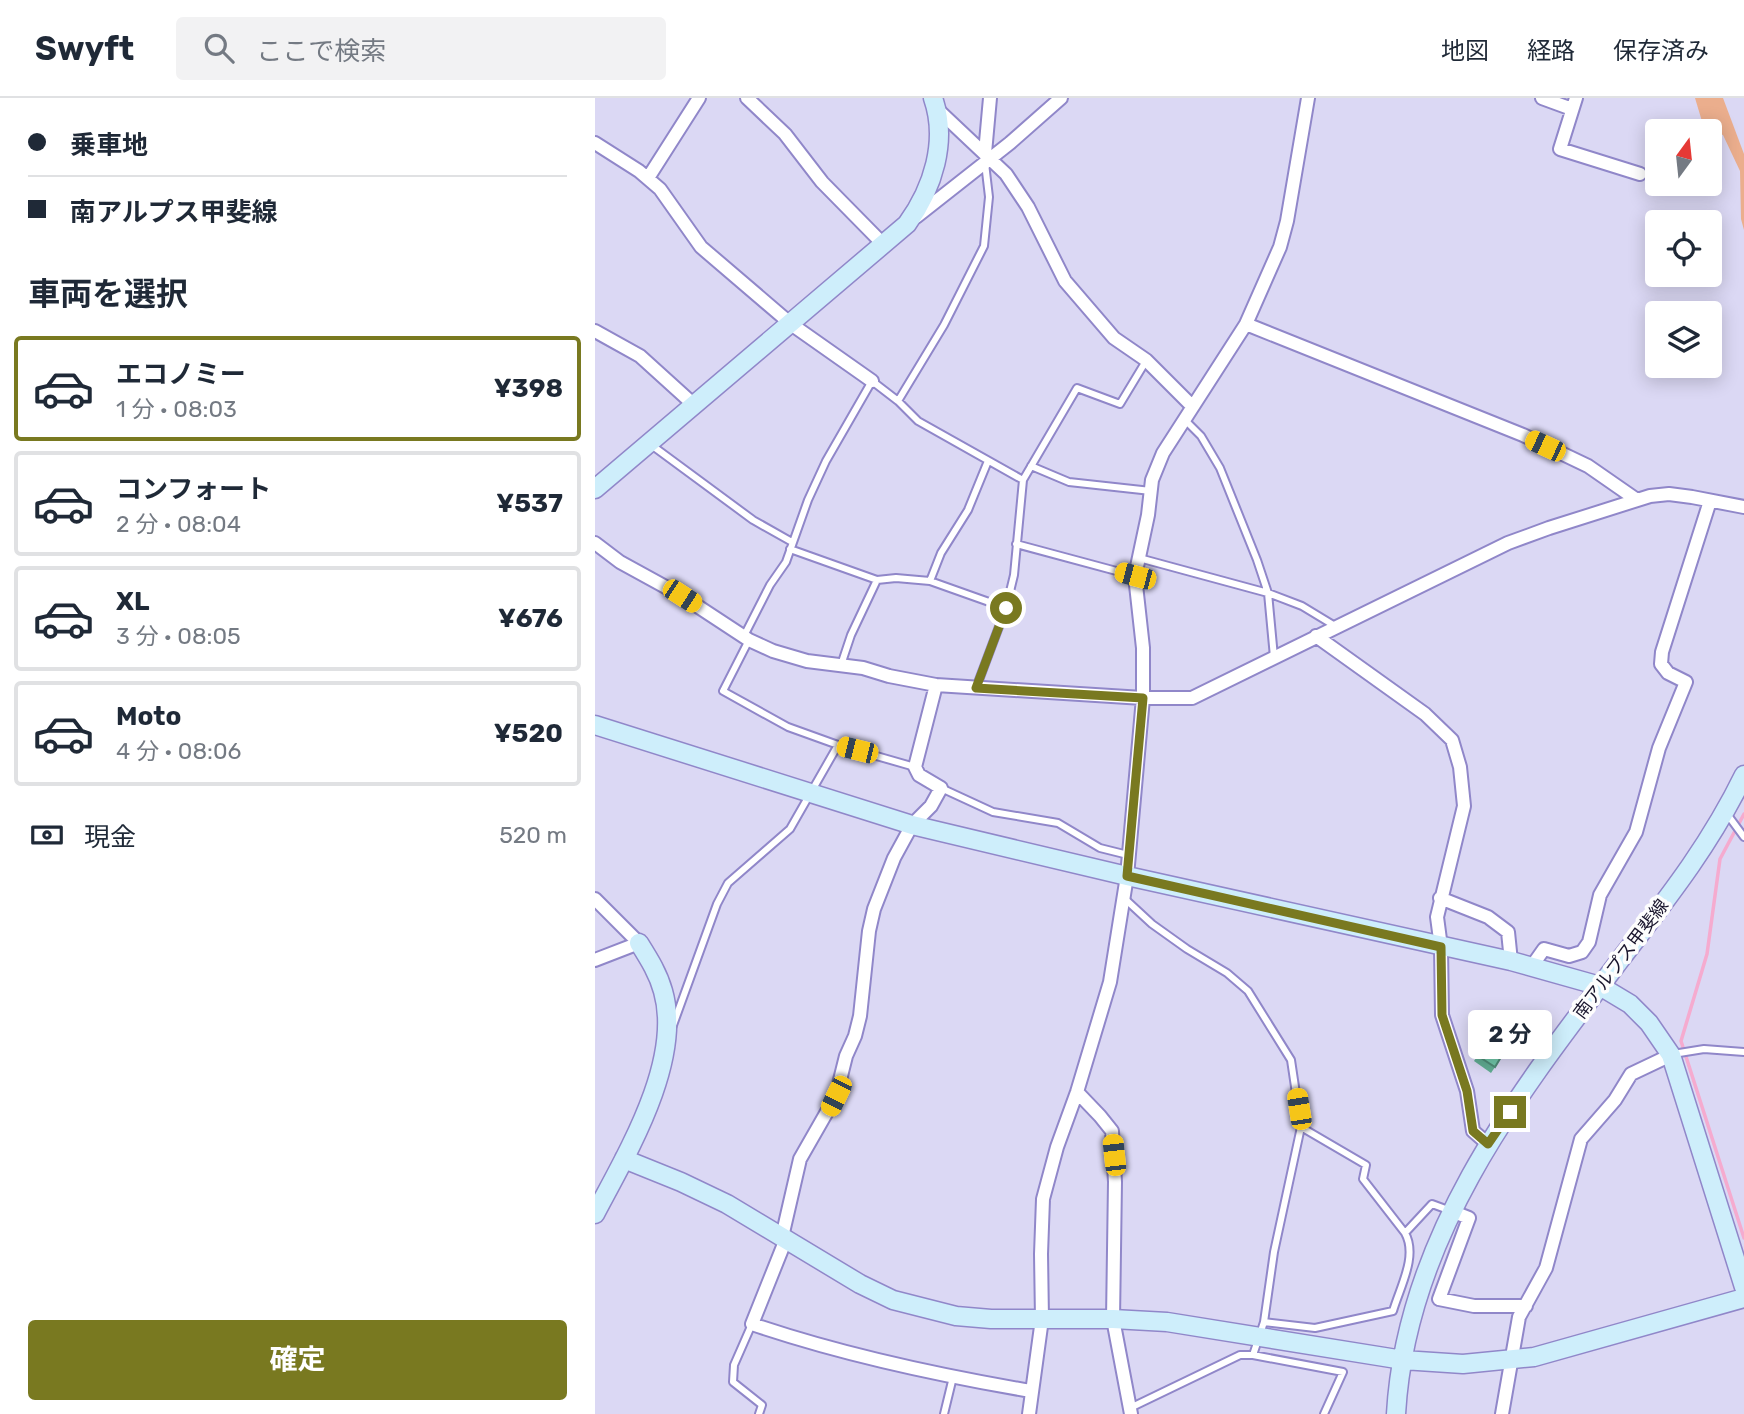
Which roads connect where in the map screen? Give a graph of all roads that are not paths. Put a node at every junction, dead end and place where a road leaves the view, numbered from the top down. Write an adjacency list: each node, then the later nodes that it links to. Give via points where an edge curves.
1 (699, 98): 12 (street)
2 (747, 98): 14 (street)
3 (990, 98): 10 (street)
4 (1061, 98): 10 (street)
5 (1542, 98): 8 (street)
6 (1304, 99): 16 (street, via 1287,220)
7 (935, 103): 10 (street); 13 (street, via 934,169 929,188)
8 (1574, 104): 11 (street, via 1560,149)
9 (595, 144): 12 (street)
10 (987, 158): 13 (street); 18 (street, via 1006,174 1028,207 1065,281 1114,338); 20 (lane, via 984,246)
11 (1640, 174)
12 (648, 178): 15 (street, via 701,247)
13 (907, 224): 14 (street)
14 (884, 245): 15 (street)
15 (792, 324): 19 (street); 21 (street)
16 (1246, 324): 22 (street); 30 (street, via 1523,435 1588,466)
17 (595, 331): 21 (street, via 640,356)
18 (1146, 360): 22 (street); 26 (lane, via 1120,404 1077,388)
19 (871, 381): 20 (lane); 35 (lane, via 826,461)
20 (898, 401): 25 (lane, via 918,421)
21 (693, 404): 24 (street)
22 (1192, 406): 23 (street)
23 (1185, 420): 29 (street, via 1163,453); 40 (lane, via 1201,436 1220,468)
24 (649, 443): 28 (street); 35 (lane)
25 (988, 461): 27 (lane); 39 (lane)
26 (1031, 466): 27 (lane); 29 (lane, via 1069,482)
27 (1023, 480): 34 (lane)
28 (595, 489)
29 (1151, 491): 36 (street)
30 (1637, 500): 31 (street, via 1669,494); 42 (street, via 1507,543)
31 (1710, 501): 32 (street); 68 (street, via 1662,652 1661,664 1668,673 1686,682 1659,748 1636,832 1600,895 1589,942 1582,952 1569,956 1544,949)
32 (1744, 507)
33 (595, 543): 44 (street)
34 (1016, 544): 37 (lane); 41 (lane)
35 (791, 545): 38 (lane); 44 (lane)
36 (1139, 558): 37 (street); 40 (lane)
37 (1135, 576): 49 (street)
38 (877, 580): 39 (lane); 46 (lane)
39 (930, 581): 41 (lane)
40 (1268, 593): 42 (lane); 45 (lane)
41 (1006, 608): 48 (lane)
42 (1335, 626): 43 (street)
43 (1316, 636): 45 (street); 63 (street, via 1425,714 1453,740 1464,806)
44 (747, 638): 46 (street, via 807,662); 51 (lane, via 723,691 787,727)
45 (1274, 657): 49 (street, via 1192,698)
46 (841, 665): 47 (street)
47 (936, 685): 48 (street); 52 (street)
48 (976, 688): 49 (street)
49 (1143, 698): 59 (street)
50 (595, 724): 55 (street)
51 (838, 746): 52 (lane); 55 (lane)
52 (915, 767): 54 (street, via 919,775)
53 (1744, 775): 56 (street, 南アルプス甲斐線)
54 (941, 788): 57 (street); 59 (lane, via 993,812 1058,823 1100,848)
55 (810, 794): 57 (street); 70 (lane, via 790,828 728,883 691,970 675,1024)
56 (1726, 813): 58 (lane); 69 (street, 南アルプス甲斐線, via 1695,862)
57 (912, 825): 60 (street); 80 (street, via 874,909 855,1036 836,1096 800,1159)
58 (1744, 837)
59 (1129, 855): 60 (street)
60 (1127, 876): 61 (street); 65 (street)
61 (1124, 897): 73 (street, via 1109,982); 74 (lane, via 1152,924 1248,990 1291,1060)
62 (595, 898): 64 (street)
63 (1440, 898): 65 (street); 67 (street, via 1488,917 1508,932)
64 (639, 943): 66 (street); 70 (street, via 656,969 664,994)
65 (1441, 947): 67 (street); 75 (street, via 1442,1015 1467,1091 1473,1131)
66 (595, 960)
67 (1511, 961): 68 (street)
68 (1532, 966): 69 (street)
69 (1600, 986): 72 (street, via 1640,1013); 75 (street, 南アルプス甲斐線)
70 (667, 1034): 76 (street, via 656,1086)
71 (1744, 1052): 72 (lane, via 1704,1049)
72 (1671, 1055): 81 (street); 83 (street, via 1631,1074 1615,1101 1581,1139 1546,1268)
73 (1077, 1092): 84 (street, via 1043,1199); 85 (street, via 1112,1131)
74 (1301, 1127): 79 (lane, via 1366,1165 1363,1179); 87 (lane)
75 (1488, 1144): 77 (street, 南アルプス甲斐線)
76 (624, 1159): 78 (street); 80 (street, via 727,1204)
77 (1451, 1211): 79 (lane, via 1432,1204); 83 (street, via 1469,1218 1439,1299 1474,1306); 88 (street, 南アルプス甲斐線, via 1428,1267)
78 (595, 1214)
79 (1405, 1233): 87 (lane, via 1411,1255 1393,1311)
80 (784, 1238): 84 (street, via 893,1300 956,1316); 86 (street)
81 (1744, 1287)
82 (1744, 1298): 89 (street)
83 (1525, 1306): 89 (street)
84 (1042, 1319): 85 (street); 91 (street)
85 (1113, 1319): 87 (street, via 1167,1322); 92 (street)
86 (753, 1324): 90 (street, via 806,1342); 93 (lane, via 734,1365 733,1382 762,1405)
87 (1258, 1338): 88 (street); 92 (lane, via 1240,1355); 96 (lane, via 1343,1372)
88 (1403, 1360): 89 (street); 97 (street, 南アルプス甲斐線)
89 (1512, 1361): 98 (street)
90 (953, 1377): 91 (street); 94 (lane)
91 (1031, 1391): 95 (street)
92 (1131, 1411)
93 (759, 1414)
94 (944, 1414)
95 (1029, 1414)
96 (1324, 1414)
97 (1396, 1414)
98 (1503, 1414)

